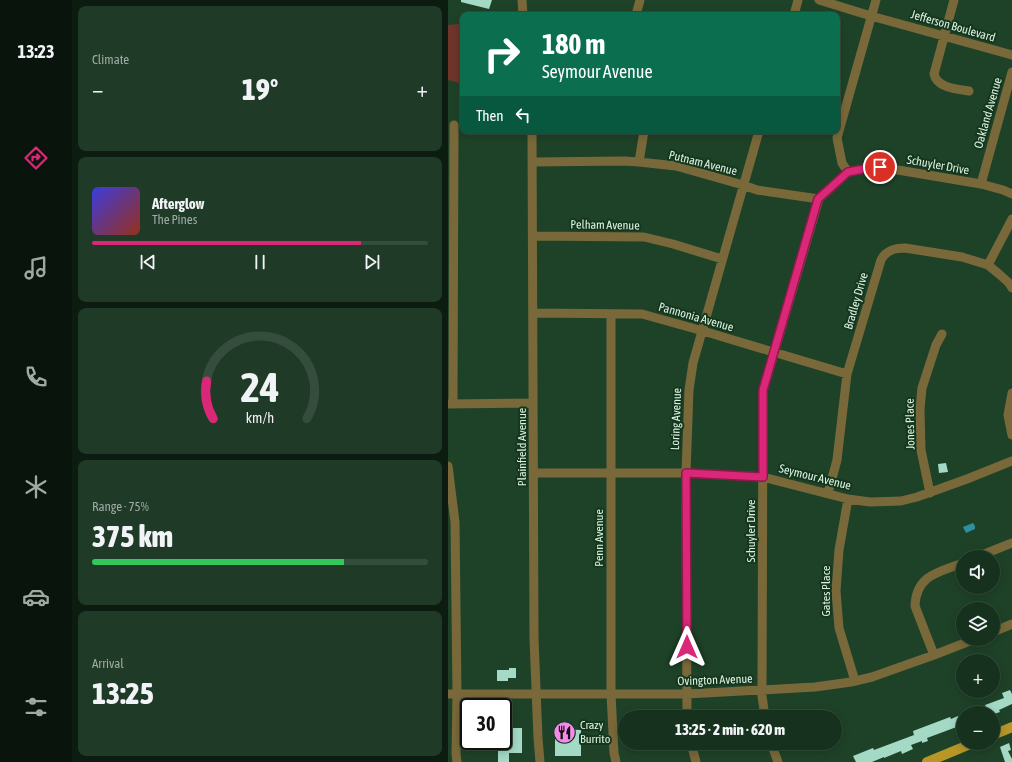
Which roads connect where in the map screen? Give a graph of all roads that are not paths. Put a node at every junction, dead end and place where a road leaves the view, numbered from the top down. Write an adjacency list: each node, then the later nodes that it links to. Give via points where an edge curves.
1 (522, 0): 7 (street)
2 (640, 0): 8 (street)
3 (798, 0): 9 (street)
4 (820, 0): 10 (street, Jefferson Boulevard)
5 (876, 0): 10 (street)
6 (954, 0): 11 (street)
7 (523, 12)
8 (637, 12)
9 (795, 12)
10 (872, 16): 11 (street, Jefferson Boulevard); 16 (street)
11 (945, 36): 12 (street, Jefferson Boulevard); 14 (street, via 935,77 937,81 949,87)
12 (1012, 55)
13 (1012, 72): 24 (street, Oakland Avenue)
14 (969, 91)
15 (455, 125): 41 (street)
16 (840, 128)
17 (532, 134): 21 (street, Plainfield Avenue)
18 (644, 134): 22 (street)
19 (758, 134): 25 (street, Loring Avenue)
20 (838, 134): 23 (street, via 842,163)
21 (533, 162): 22 (street, Putnam Avenue); 29 (street, Plainfield Avenue)
22 (639, 162): 25 (street, Putnam Avenue, via 676,166)
23 (848, 172): 24 (street, Schuyler Drive, via 880,167); 27 (street)
24 (981, 184): 26 (street, Schuyler Drive)
25 (744, 185): 27 (street, Putnam Avenue, via 757,190); 30 (street, Loring Avenue)
26 (1012, 194)
27 (818, 199): 37 (street, Schuyler Drive)
28 (1012, 219): 31 (street)
29 (533, 236): 30 (street, Pelham Avenue, via 644,237); 33 (street, Plainfield Avenue)
30 (722, 259): 35 (street, Loring Avenue)
31 (988, 265): 32 (street, Bradley Drive); 38 (street, Bradley Drive, via 962,257 905,248 897,248 884,254)
32 (1012, 288)
33 (533, 313): 34 (street, Pannonia Avenue); 40 (street, Plainfield Avenue)
34 (611, 314): 35 (street, Pannonia Avenue, via 642,314); 46 (street, Penn Avenue)
35 (703, 331): 37 (street, Pannonia Avenue); 47 (street, Loring Avenue, via 693,363 689,390)
36 (942, 334): 50 (street, Jones Place, via 922,388 920,409 921,450)
37 (775, 352): 38 (street, Pannonia Avenue); 48 (street, Schuyler Drive, via 763,390)
38 (847, 374): 49 (street, Bradley Drive, via 837,460)
39 (1012, 392): 42 (street, via 1008,415)
40 (534, 403): 41 (street); 45 (street, Plainfield Avenue)
41 (450, 404)
42 (1012, 435)
43 (1012, 461): 50 (street, Seymour Avenue)
44 (448, 466): 62 (street, via 455,522)
45 (534, 473): 46 (street, Seymour Avenue); 61 (street, Plainfield Avenue)
46 (611, 473): 47 (street, Seymour Avenue); 63 (street, Penn Avenue)
47 (686, 473): 48 (street, Seymour Avenue); 64 (street, Loring Avenue)
48 (763, 477): 49 (street, Seymour Avenue); 60 (street, Schuyler Drive)
49 (828, 493): 51 (street, Seymour Avenue)
50 (930, 493): 51 (street, Seymour Avenue, via 901,501 870,502)
51 (848, 499): 59 (street, Gates Place, via 839,550 836,591 839,628)
52 (1012, 543): 53 (street)
53 (994, 550)
54 (956, 566): 58 (street, via 929,576 922,583 915,599 915,606)
55 (1012, 624): 56 (street)
56 (1000, 629)
57 (956, 646): 58 (street, Ovington Avenue)
58 (934, 655): 59 (street, Ovington Avenue)
59 (855, 681): 60 (street, Ovington Avenue, via 815,687)
60 (762, 690): 64 (street, Ovington Avenue); 66 (street, Schuyler Drive)
61 (536, 693): 62 (street, Ovington Avenue); 63 (street, Ovington Avenue); 73 (street, Plainfield Avenue)
62 (452, 694): 72 (street)
63 (611, 694): 64 (street, Ovington Avenue); 74 (street, Penn Avenue)
64 (687, 694): 65 (street, Loring Avenue)
65 (687, 710)
66 (764, 710)
67 (1012, 727): 68 (main road)
68 (1000, 732)
69 (693, 750): 75 (street)
70 (774, 750): 76 (street)
71 (956, 750): 77 (main road)
72 (457, 762)
73 (540, 762)
74 (616, 762)
75 (696, 762)
76 (778, 762)
77 (927, 762)

